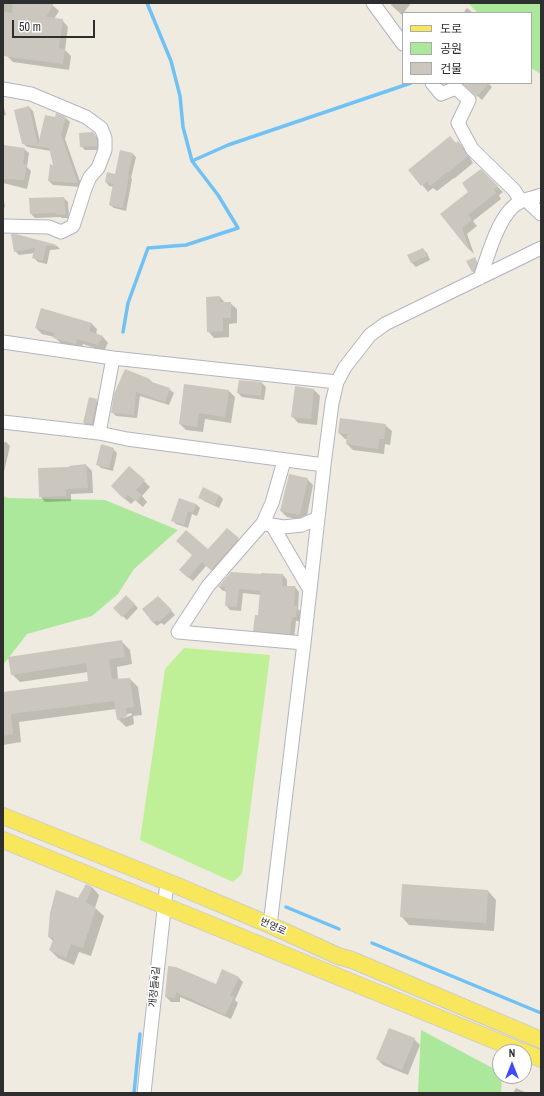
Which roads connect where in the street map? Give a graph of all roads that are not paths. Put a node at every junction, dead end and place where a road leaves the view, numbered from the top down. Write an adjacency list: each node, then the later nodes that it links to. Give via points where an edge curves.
1 (373, 3): 2 (street)
2 (402, 43)
3 (433, 84): 6 (street, via 441,94 456,88 470,100 458,123 472,149)
4 (3, 89): 8 (street, via 30,94 86,117 101,128 106,150 86,186 73,226 61,232 49,227)
5 (541, 195): 6 (street)
6 (524, 201): 7 (street); 10 (street, via 510,208 502,221)
7 (541, 214)
8 (3, 226)
9 (541, 248): 10 (street)
10 (480, 278): 13 (street, via 385,324 370,335 345,367)
11 (3, 342): 12 (street)
12 (113, 358): 13 (street); 15 (street)
13 (337, 382): 17 (street)
14 (3, 422): 15 (street)
15 (99, 434): 16 (street)
16 (284, 461): 17 (street); 19 (street)
17 (324, 465): 18 (street)
18 (318, 518): 19 (street, via 302,525 284,527); 20 (street)
19 (267, 524): 20 (street); 21 (street, via 208,586 178,632)
20 (310, 590): 21 (street)
21 (304, 643): 26 (street)
22 (3, 816): 24 (main road, 번영로)
23 (3, 840): 25 (main road, 번영로)
24 (168, 882): 25 (street, 개정들4길); 26 (main road, 번영로)
25 (164, 905): 28 (main road, 번영로); 29 (street, 개정들4길)
26 (270, 925): 27 (main road, 번영로)
27 (541, 1040)
28 (503, 1044)
29 (144, 1093)

